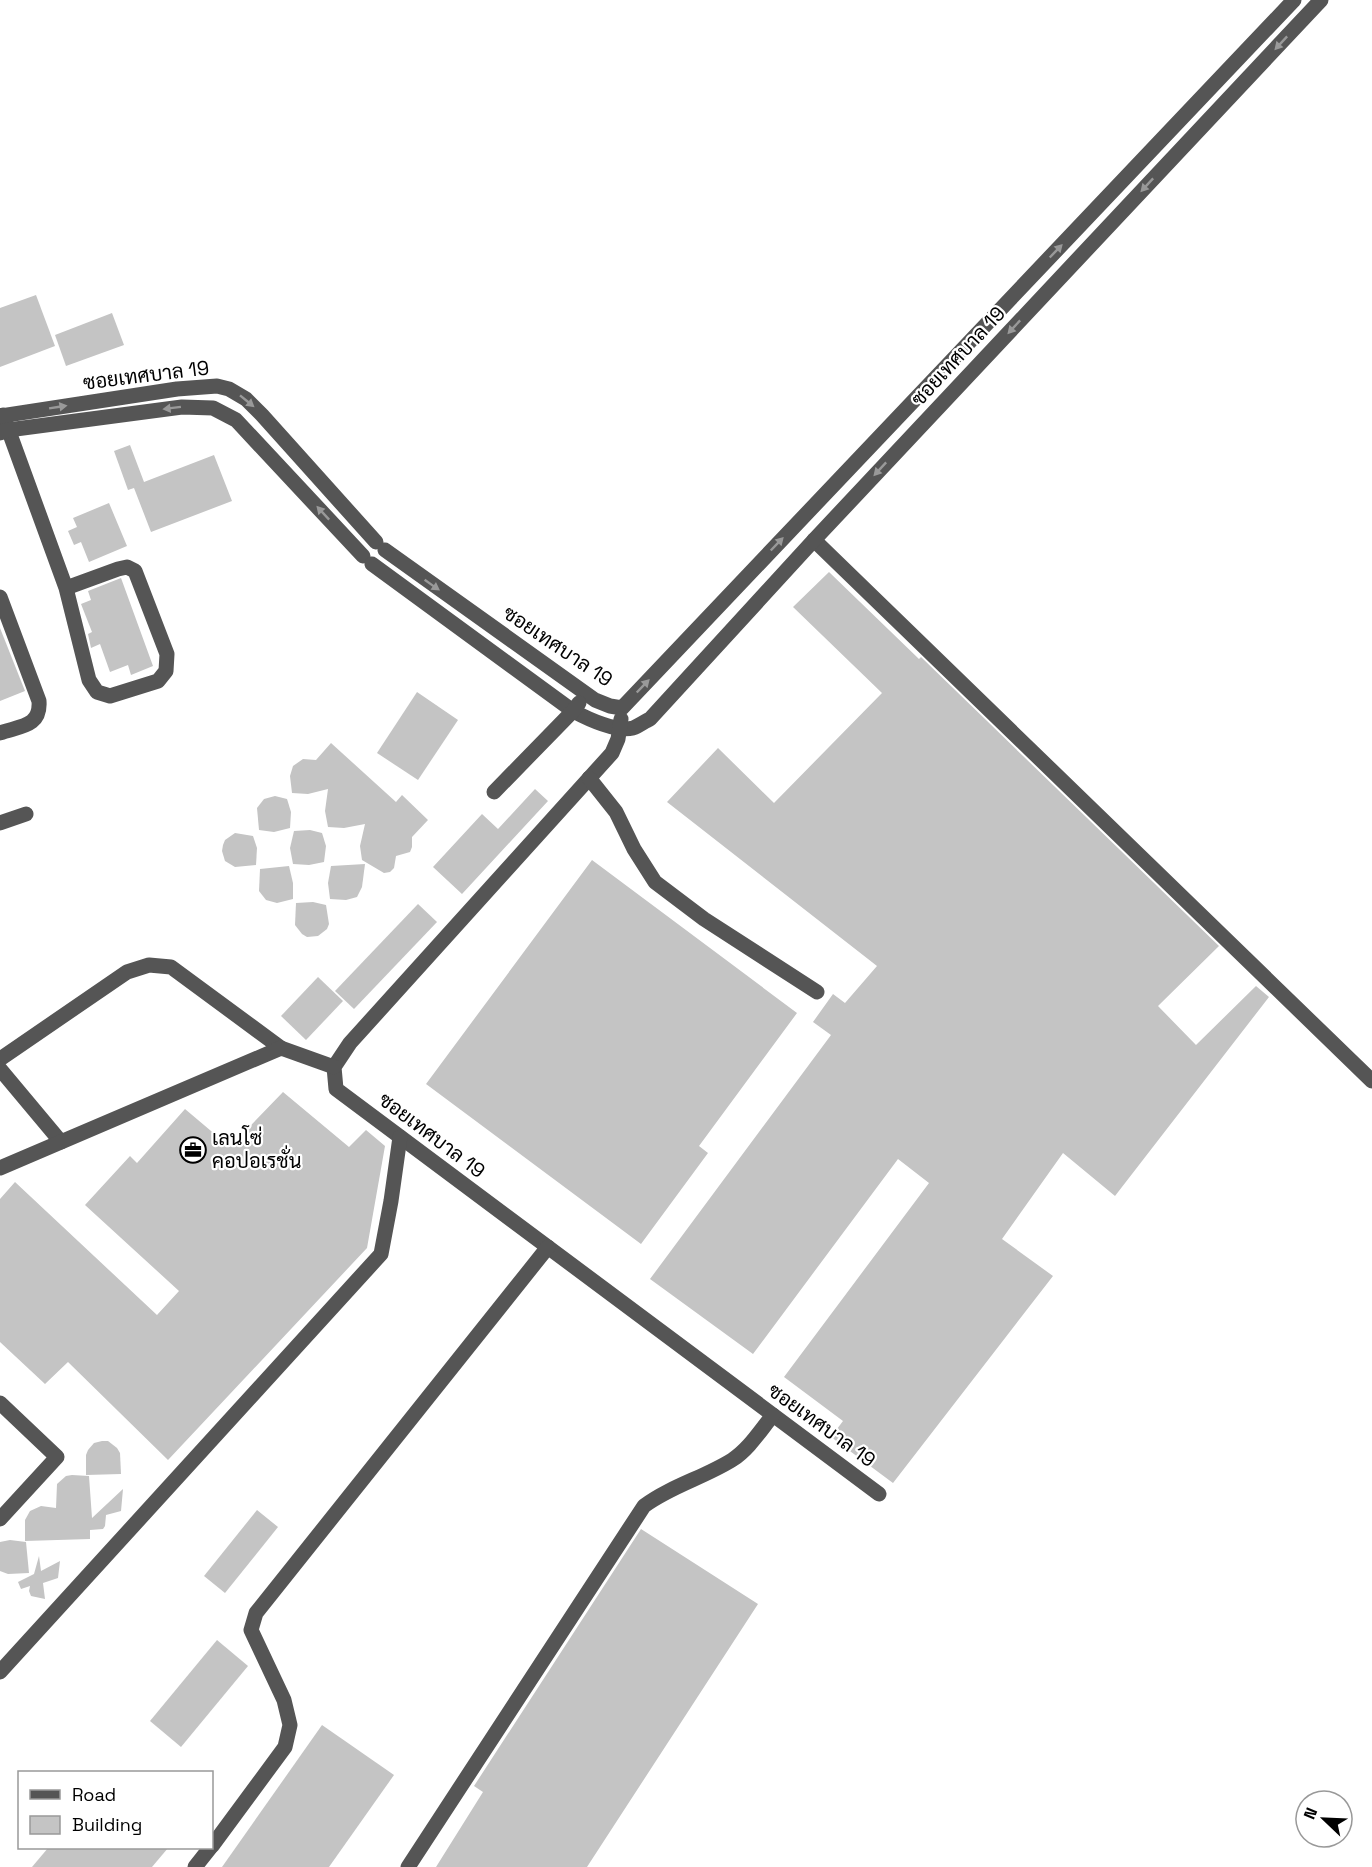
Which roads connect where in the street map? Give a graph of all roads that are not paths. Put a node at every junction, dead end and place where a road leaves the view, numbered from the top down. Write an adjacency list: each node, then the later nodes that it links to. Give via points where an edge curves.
1 (1294, 0): 10 (street, ซอยเทศบาล 19, one-way to 1)
2 (1321, 0): 6 (street, ซอยเทศบาล 19, one-way to 6)
3 (133, 396): 4 (street); 5 (street, ซอยเทศบาล 19, one-way to 3); 9 (street, ซอยเทศบาล 19, one-way to 9, via 217,386 237,394 262,415 381,546)
4 (135, 413): 5 (street, ซอยเทศบาล 19); 11 (street, ซอยเทศบาล 19, one-way to 4, via 368,560 236,420 213,408)
5 (3, 423): 7 (street)
6 (814, 540): 12 (street, ซอยเทศบาล 19, via 650,719 632,728); 23 (street)
7 (66, 588): 7 (street, via 118,568 135,571 167,654 166,671 158,681 110,696 97,692 90,680)
8 (0, 597): 13 (street, via 40,712 34,722)
9 (585, 693): 10 (street, ซอยเทศบาล 19); 11 (street)
10 (622, 708): 12 (street, ซอยเทศบาล 19)
11 (573, 711): 12 (street, ซอยเทศบาล 19); 15 (street)
12 (620, 728): 14 (street, ซอยเทศบาล 19, via 612,753)
13 (0, 733)
14 (589, 778): 18 (street, via 616,812 655,882 704,919); 21 (street, ซอยเทศบาล 19, via 350,1044)
15 (494, 792)
16 (26, 814): 17 (street)
17 (0, 823)
18 (817, 992)
19 (281, 1048): 20 (street, via 171,967 148,965 127,972); 21 (street); 25 (street)
20 (0, 1059)
21 (334, 1067): 24 (street, ซอยเทศบาล 19, via 336,1089)
22 (0, 1069): 25 (street)
23 (1372, 1081)
24 (400, 1137): 27 (street, ซอยเทศบาล 19); 32 (street, via 381,1254)
25 (61, 1142): 26 (street)
26 (0, 1168)
27 (548, 1248): 29 (street, ซอยเทศบาล 19); 33 (street, via 256,1613 251,1630 284,1700 290,1725 288,1736 285,1747)
28 (0, 1403): 31 (street, via 57,1457)
29 (773, 1415): 30 (street, ซอยเทศบาล 19); 36 (street, via 731,1461 661,1493 644,1506)
30 (879, 1494)
31 (0, 1519)
32 (0, 1672)
33 (213, 1844)
34 (209, 1849): 35 (street)
35 (195, 1867)
36 (408, 1867)

